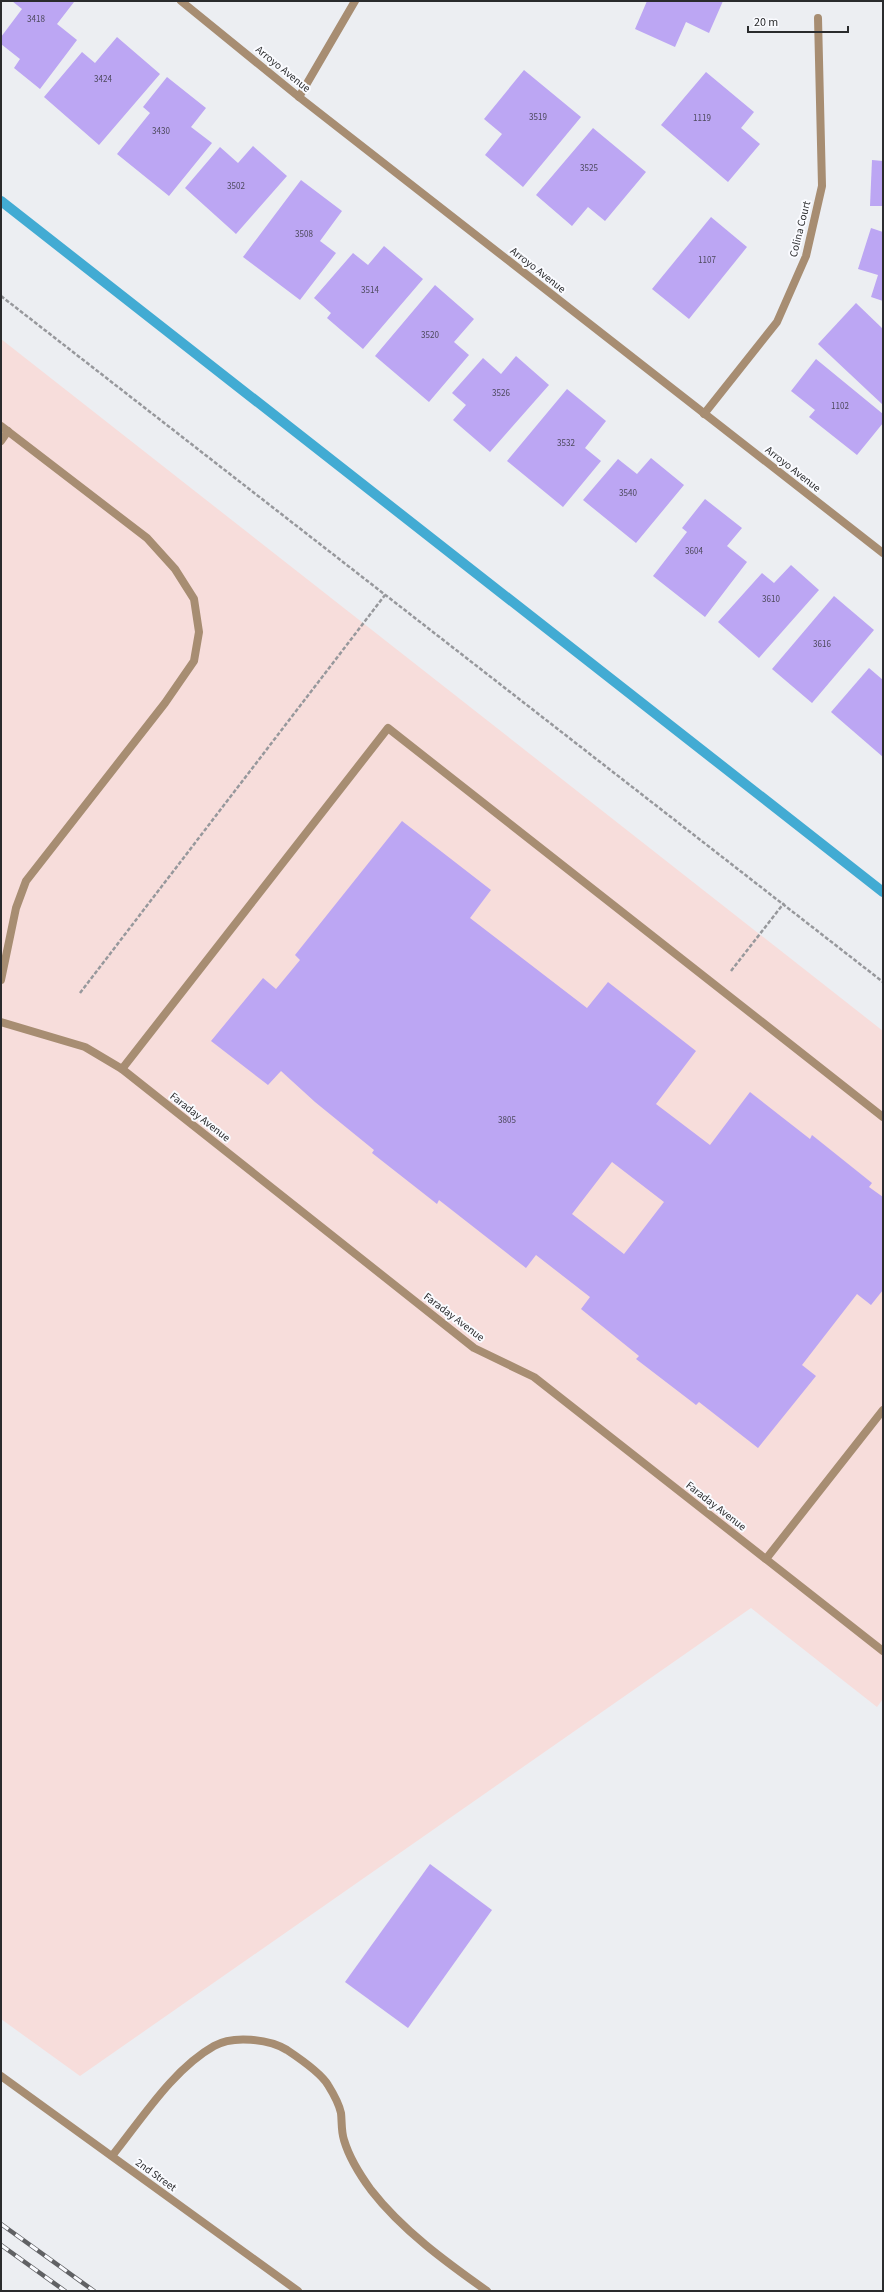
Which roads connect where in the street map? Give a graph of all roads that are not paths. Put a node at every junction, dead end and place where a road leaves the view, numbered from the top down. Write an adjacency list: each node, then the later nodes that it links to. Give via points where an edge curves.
1 (181, 1): 4 (street, Arroyo Avenue)
2 (355, 1): 4 (street)
3 (818, 18): 5 (street, Colina Court, via 822,186 806,256 777,322)
4 (300, 97): 5 (street, Arroyo Avenue)
5 (704, 414): 9 (street, Arroyo Avenue)
6 (1, 426): 7 (street)
7 (8, 431): 8 (street); 10 (street, via 147,538 175,569 194,599 199,632 194,661 186,673 26,881 16,908)
8 (1, 441)
9 (883, 553)
10 (1, 980)
11 (1, 1022): 12 (street, Faraday Avenue, via 85,1047)
12 (122, 1069): 13 (street, via 388,728); 15 (street, Faraday Avenue, via 474,1348 534,1377)
13 (883, 1117)
14 (883, 1410): 15 (street)
15 (766, 1559): 16 (street, Faraday Avenue)
16 (883, 1651)
17 (1, 2076): 18 (street, 2nd Street)
18 (112, 2156): 19 (street, 2nd Street); 20 (street, via 170,2084 203,2053 228,2041 261,2040 278,2045 300,2058 328,2084 340,2112 343,2138 350,2158 371,2190 420,2240)
19 (298, 2291)
20 (487, 2291)

